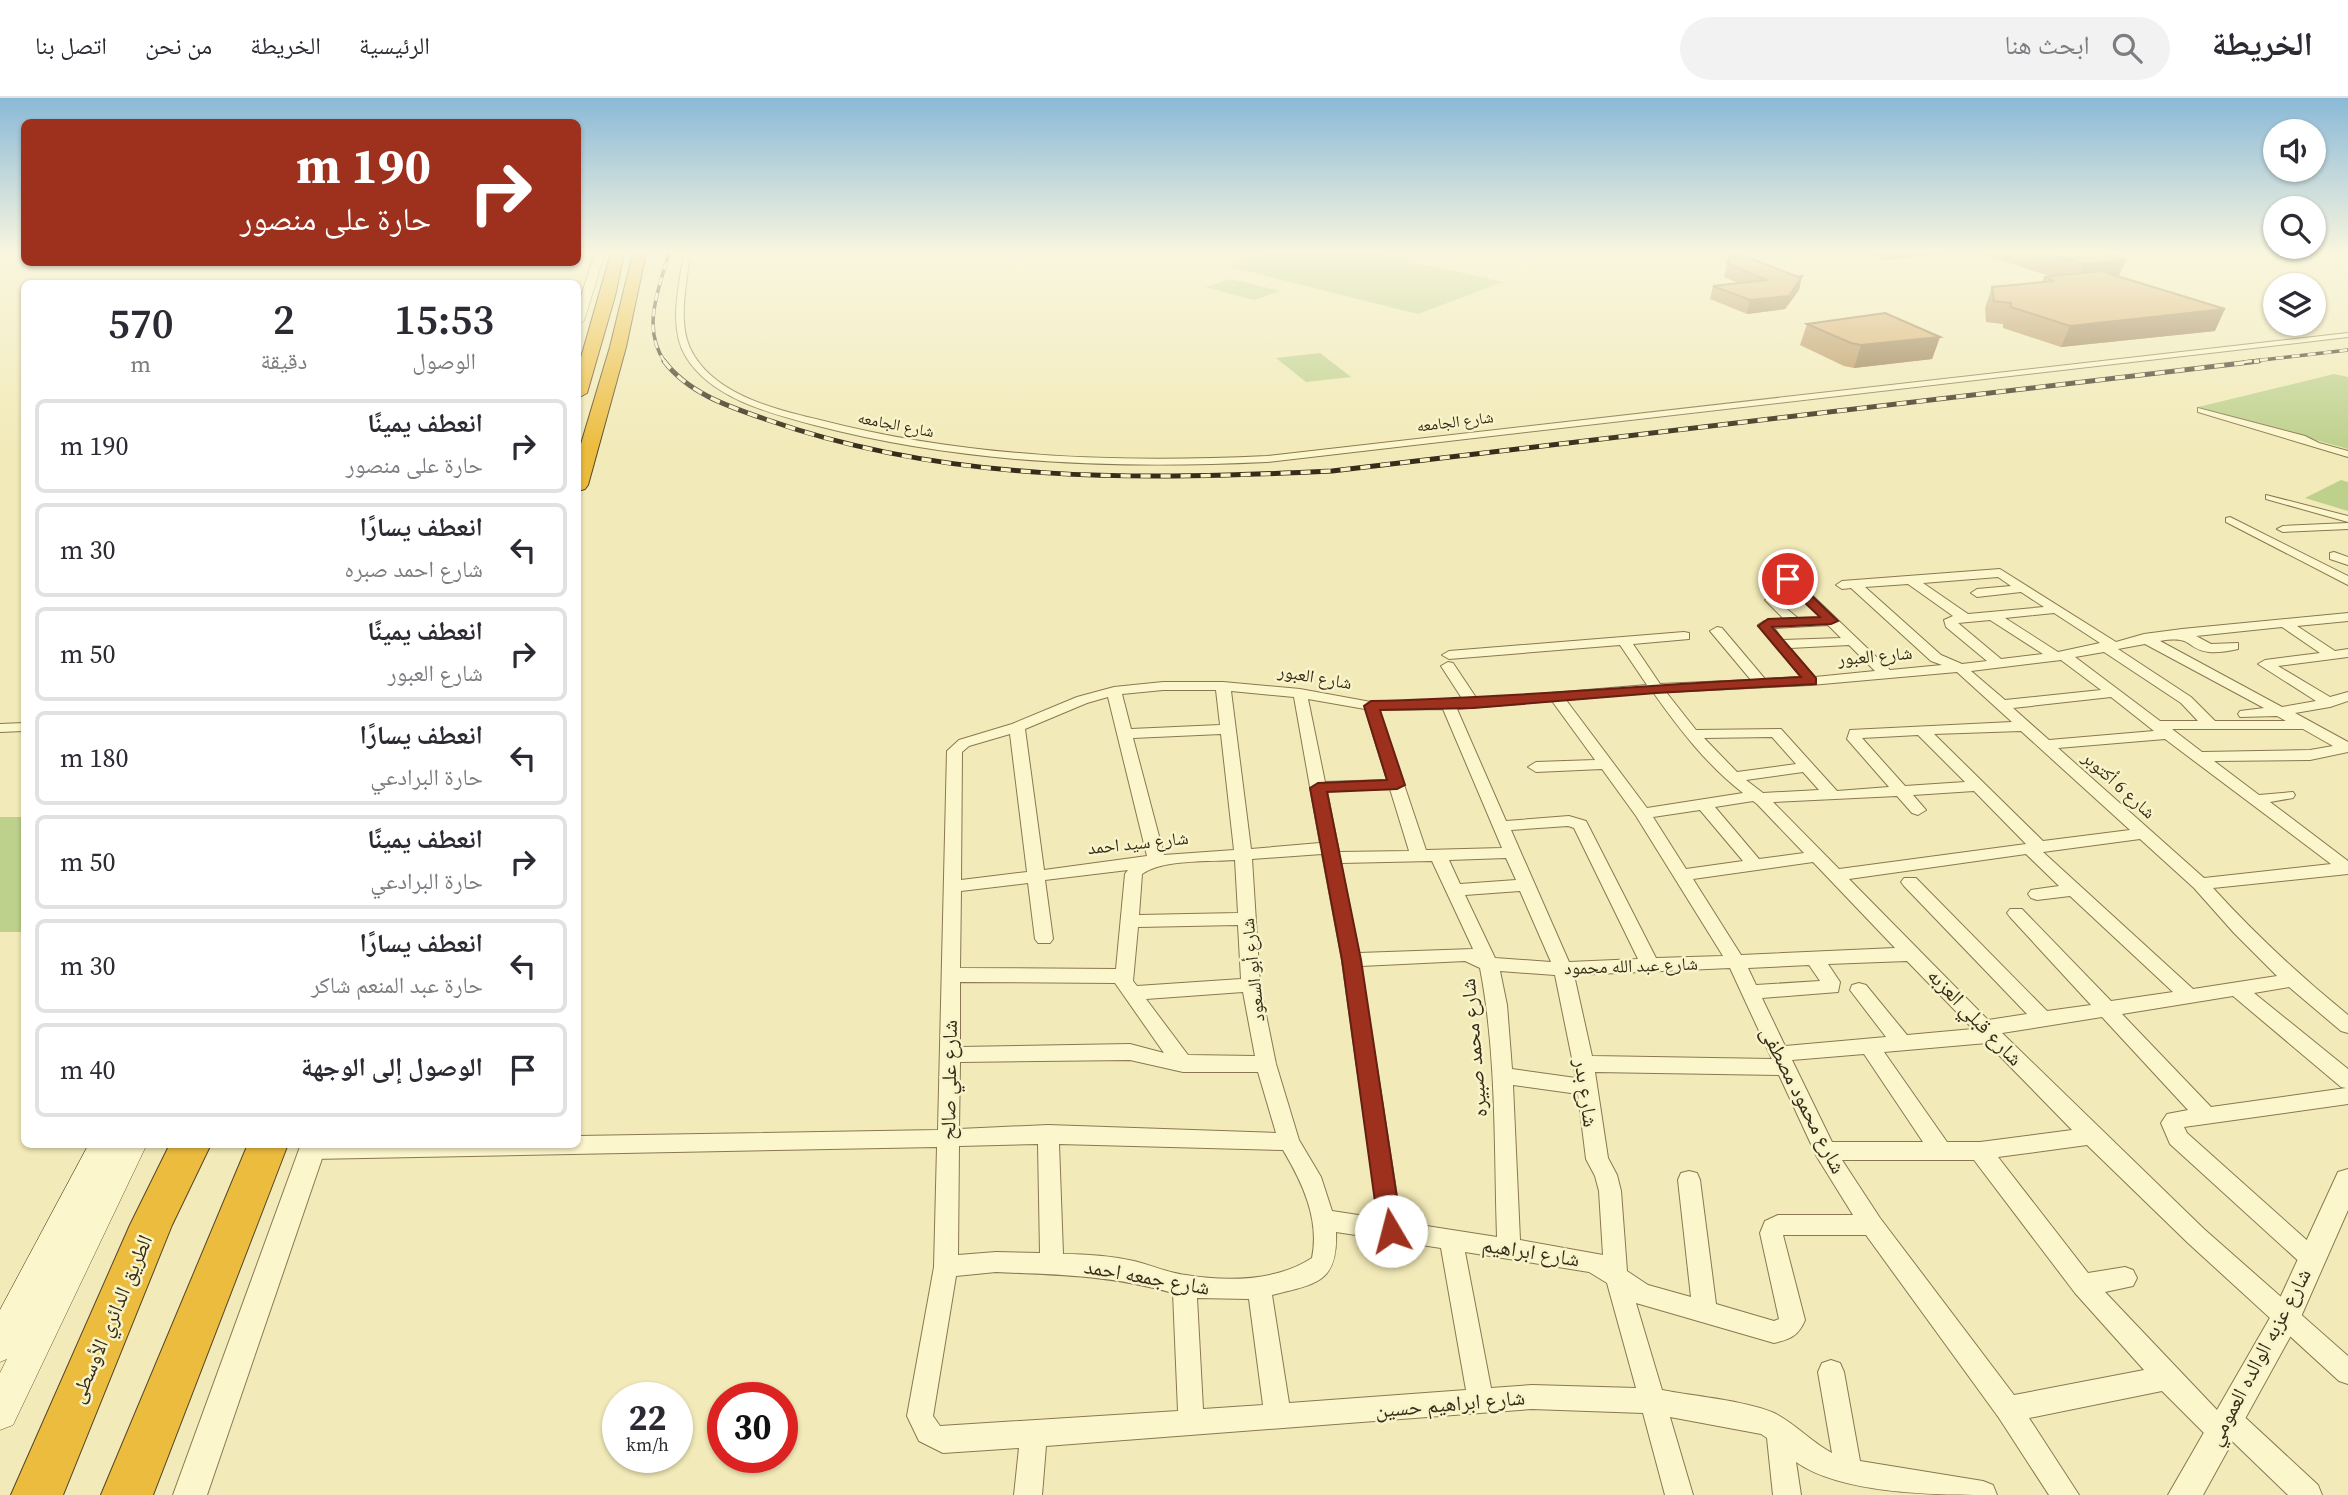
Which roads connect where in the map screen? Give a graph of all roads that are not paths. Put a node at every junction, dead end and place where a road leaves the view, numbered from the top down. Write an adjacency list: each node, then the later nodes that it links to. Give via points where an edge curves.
1 (601, 318): 5 (highway)
2 (625, 318): 8 (highway)
3 (682, 318): 4 (street, شارع الجامعه, via 683,342 696,365 725,387 789,415 869,436 969,452 1166,463 1267,459)
4 (2348, 335)
5 (581, 383)
6 (2201, 410): 7 (street)
7 (2348, 454)
8 (581, 474)
9 (2270, 497): 10 (street)
10 (2348, 519)
11 (2230, 520): 18 (street)
12 (2348, 526): 13 (street)
13 (2283, 529)
14 (2334, 556): 15 (street)
15 (2348, 561)
16 (1788, 579): 27 (street)
17 (1910, 579): 19 (street, via 1997,573); 24 (street); 44 (street, شارع 6 أكتوبر, via 1848,584 1936,658)
18 (2348, 582)
19 (2025, 588): 20 (street); 22 (street)
20 (1977, 593)
21 (1771, 600): 28 (street)
22 (2057, 609): 23 (street); 38 (street)
23 (1992, 615): 24 (street); 42 (street)
24 (1963, 617): 43 (street, via 1950,622)
25 (2348, 617): 26 (street, شارع العبور)
26 (2331, 618): 29 (street, شارع العبور); 30 (street)
27 (1831, 621): 28 (street); 36 (street)
28 (1796, 622): 37 (street, via 1764,625)
29 (2284, 623): 32 (street, شارع العبور); 41 (street)
30 (2348, 628)
31 (1717, 631): 47 (street)
32 (2182, 633): 34 (street, شارع العبور); 39 (street, via 2211,649)
33 (1684, 636): 35 (street)
34 (2144, 638): 38 (street, شارع العبور); 60 (street)
35 (1624, 640): 49 (street, شارع قبلي العزبه); 56 (street, via 1448,661)
36 (1853, 641): 37 (street); 45 (street)
37 (1779, 644): 46 (street)
38 (2108, 645): 42 (street, شارع العبور); 62 (street, via 2186,700)
39 (2233, 646)
40 (2348, 653): 41 (street)
41 (2333, 655): 55 (street, via 2265,664)
42 (2059, 656): 43 (street, شارع العبور); 52 (street)
43 (1999, 664): 44 (street, شارع العبور)
44 (1960, 668): 45 (street, شارع العبور); 58 (street, شارع 6 أكتوبر)
45 (1888, 675): 46 (street, شارع العبور)
46 (1811, 681): 47 (street, شارع العبور)
47 (1761, 683): 49 (street, شارع العبور)
48 (1223, 686): 50 (street, شارع العبور); 51 (street, شارع العبور); 68 (street, شارع أبو السعود)
49 (1656, 688): 54 (street, شارع العبور); 72 (street, شارع قبلي العزبه)
50 (1114, 691): 66 (street, شارع العبور); 71 (street)
51 (1300, 693): 59 (street, شارع العبور); 83 (street)
52 (2113, 693): 58 (street); 70 (street)
53 (2348, 696): 55 (street)
54 (1556, 697): 56 (street, شارع العبور); 77 (street, شارع محمود مصطفى)
55 (2330, 702): 60 (street)
56 (1473, 704): 57 (street, شارع العبور)
57 (1448, 705): 59 (street, شارع العبور); 92 (street, شارع بدر)
58 (2002, 705): 64 (street, شارع 6 أكتوبر)
59 (1371, 706): 81 (street, شارع محمد صبيره)
60 (2281, 712): 61 (street); 63 (street)
61 (2245, 714)
62 (2211, 725): 63 (street); 70 (street)
63 (2306, 725): 74 (street)
64 (2024, 726): 69 (street); 73 (street, شارع 6 أكتوبر)
65 (21, 727): 67 (street)
66 (1017, 727): 75 (street, شارع العبور, via 964,743); 104 (street)
67 (0, 728)
68 (1228, 729): 71 (street); 95 (street, شارع أبو السعود)
69 (1921, 729): 82 (street); 84 (street, via 1854,734)
70 (2161, 729): 73 (street); 76 (street)
71 (1125, 734): 100 (street, via 1156,857)
72 (1693, 734): 79 (street, via 1773,731); 80 (street, شارع قبلي العزبه)
73 (2046, 746): 93 (street, شارع 6 أكتوبر)
74 (2348, 748): 76 (street, via 2310,755)
75 (954, 751): 109 (street, شارع علي صالح)
76 (2198, 757): 88 (street)
77 (1606, 764): 78 (street); 91 (street, شارع محمود مصطفى)
78 (1535, 767)
79 (1808, 767): 80 (street); 86 (street)
80 (1732, 777): 87 (street, شارع قبلي العزبه)
81 (1397, 785): 83 (street); 98 (street, شارع محمد صبيره)
82 (1978, 786): 84 (street); 94 (street)
83 (1318, 788): 96 (street)
84 (1901, 792): 86 (street); 90 (street)
85 (2287, 795): 88 (street)
86 (1833, 796): 87 (street)
87 (1757, 797): 89 (street); 99 (street, شارع قبلي العزبه)
88 (2255, 800): 102 (street)
89 (1704, 804): 91 (street); 101 (street)
90 (1917, 810)
91 (1643, 814): 105 (street, شارع محمود مصطفى)
92 (1501, 826): 97 (street, شارع بدر); 122 (street, via 1569,821 1580,825)
93 (2144, 833): 94 (street); 107 (street, شارع 6 أكتوبر)
94 (2035, 848): 103 (street); 111 (street)
95 (1243, 853): 96 (street, شارع سيد احمد); 100 (street, شارع سيد احمد); 114 (street, شارع أبو السعود)
96 (1331, 853): 98 (street, شارع سيد احمد); 119 (street)
97 (1513, 853): 98 (street, شارع سيد احمد); 108 (street, شارع بدر)
98 (1429, 855): 110 (street, شارع محمد صبيره)
99 (1816, 856): 101 (street); 103 (street, شارع قبلي العزبه)
100 (1153, 862): 104 (street, شارع سيد احمد); 115 (street, via 1134,874)
101 (1755, 864): 105 (street)
102 (2347, 869): 107 (street)
103 (1836, 875): 117 (street, شارع قبلي العزبه)
104 (1036, 876): 109 (street, شارع سيد احمد); 116 (street)
105 (1682, 876): 120 (street, شارع محمود مصطفى)
106 (1910, 882): 133 (street)
107 (2200, 884): 125 (street, شارع 6 أكتوبر)
108 (1527, 885): 110 (street); 123 (street, شارع بدر)
109 (953, 887): 124 (street, شارع علي صالح)
110 (1454, 890): 121 (street, شارع محمد صبيره)
111 (2074, 890): 112 (street); 131 (street)
112 (2036, 894)
113 (2016, 913): 132 (street)
114 (1247, 919): 115 (street); 127 (street, شارع أبو السعود)
115 (1129, 921): 126 (street)
116 (1044, 939)
117 (1913, 954): 118 (street, شارع عبد الله محمود); 135 (street, شارع قبلي العزبه)
118 (1814, 958): 120 (street, شارع عبد الله محمود); 130 (street, via 1830,987)
119 (1351, 960): 121 (street, شارع عبد الله محمود, via 1467,954); 164 (street)
120 (1736, 962): 122 (street, شارع عبد الله محمود); 130 (street, شارع محمود مصطفى)
121 (1489, 964): 123 (street, شارع عبد الله محمود); 143 (street, شارع محمد صبيره)
122 (1650, 965): 123 (street, شارع عبد الله محمود)
123 (1563, 969): 142 (street, شارع بدر)
124 (951, 975): 126 (street); 138 (street, شارع علي صالح)
125 (2293, 980): 128 (street); 134 (street, شارع 6 أكتوبر)
126 (1127, 985): 127 (street); 140 (street)
127 (1251, 985): 141 (street, شارع أبو السعود)
128 (2236, 989): 131 (street); 144 (street)
129 (1859, 990): 136 (street)
130 (1749, 992): 139 (street, شارع محمود مصطفى)
131 (2189, 996): 132 (street)
132 (2106, 1009): 133 (street); 147 (street)
133 (2043, 1019): 135 (street)
134 (2348, 1026)
135 (1990, 1032): 136 (street); 149 (street, شارع قبلي العزبه)
136 (1902, 1043): 137 (street)
137 (1869, 1046): 139 (street); 159 (street)
138 (950, 1055): 140 (street, via 1130,1052); 150 (street, شارع علي صالح)
139 (1782, 1060): 142 (street); 158 (street, شارع محمود مصطفى)
140 (1183, 1064): 141 (street)
141 (1266, 1064): 151 (street, شارع أبو السعود)
142 (1584, 1064): 145 (street, شارع بدر)
143 (1502, 1076): 145 (street); 167 (street, شارع محمد صبيره)
144 (2348, 1081)
145 (1587, 1087): 171 (street, شارع بدر, via 1595,1151 1610,1191)
146 (2348, 1096): 147 (street)
147 (2207, 1115): 168 (street, via 2174,1120 2174,1132)
148 (1048, 1134): 150 (street); 151 (street); 169 (street)
149 (2092, 1136): 160 (street); 177 (street, شارع قبلي العزبه)
150 (948, 1138): 152 (street); 170 (street, شارع علي صالح)
151 (1289, 1142): 165 (street, شارع أبو السعود, via 1310,1177)
152 (581, 1143)
153 (103, 1148): 178 (main road)
154 (130, 1148): 186 (main road)
155 (189, 1148): 194 (highway, الطريق الدائري الأوسطى, via 151,1225)
156 (297, 1148): 195 (highway)
157 (297, 1148): 196 (street)
158 (1825, 1151): 159 (street); 163 (street, شارع محمود مصطفى)
159 (1941, 1151): 160 (street)
160 (1980, 1151): 173 (street)
161 (1689, 1180): 176 (street)
162 (2348, 1180): 168 (street, شارع عزبه الوالده العمومي)
163 (1872, 1226): 176 (street, شارع ابراهيم, via 1773,1228 1793,1320 1787,1329 1774,1332); 185 (street, شارع محمود مصطفى)
164 (1391, 1231): 165 (street, شارع ابراهيم); 166 (street, شارع ابراهيم)
165 (1325, 1232): 175 (street, شارع جمعه احمد, via 1321,1264 1314,1272)
166 (1451, 1239): 167 (street, شارع ابراهيم); 182 (street)
167 (1509, 1248): 171 (street, شارع ابراهيم, via 1594,1262)
168 (2312, 1259): 177 (street, شارع عزبه الوالده العمومي)
169 (1052, 1262): 170 (street, شارع جمعه احمد); 174 (street, شارع جمعه احمد, via 1132,1271)
170 (946, 1267): 184 (street, شارع علي صالح)
171 (1616, 1275): 176 (street, شارع ابراهيم, via 1642,1294); 183 (street, شارع بدر)
172 (2125, 1278): 173 (street)
173 (2083, 1285): 181 (street)
174 (1185, 1286): 175 (street, شارع جمعه احمد); 188 (street)
175 (1259, 1288): 187 (street)
176 (1705, 1312)
177 (2285, 1319): 180 (street, شارع قبلي العزبه); 189 (street, شارع عزبه الوالده العمومي)
178 (0, 1345)
179 (1832, 1372): 192 (street)
180 (2348, 1373)
181 (2166, 1378): 185 (street); 189 (street)
182 (1481, 1401): 183 (street, شارع ابراهيم حسين, via 1532,1397); 187 (street, شارع ابراهيم حسين)
183 (1652, 1401): 190 (street, شارع ابراهيم حسين, via 1748,1418); 198 (street, شارع بدر)
184 (922, 1407): 191 (street, شارع ابراهيم حسين, via 922,1425 943,1440)
185 (2008, 1409): 201 (street, شارع محمود مصطفى)
186 (0, 1412)
187 (1278, 1416): 188 (street, شارع ابراهيم حسين)
188 (1191, 1422): 191 (street, شارع ابراهيم حسين)
189 (2224, 1424): 202 (street, شارع عزبه الوالده العمومي); 203 (street)
190 (1779, 1430): 192 (street, شارع ابراهيم حسين, via 1810,1456); 199 (street)
191 (1034, 1433): 197 (street)
192 (1849, 1472): 193 (street, شارع ابراهيم حسين)
193 (1917, 1489): 200 (street, شارع ابراهيم حسين)
194 (37, 1495)
195 (127, 1495)
196 (190, 1495)
197 (1028, 1495)
198 (1679, 1495)
199 (1787, 1495)
200 (1983, 1495)
201 (2064, 1495)
202 (2185, 1495)
203 (2308, 1495)

